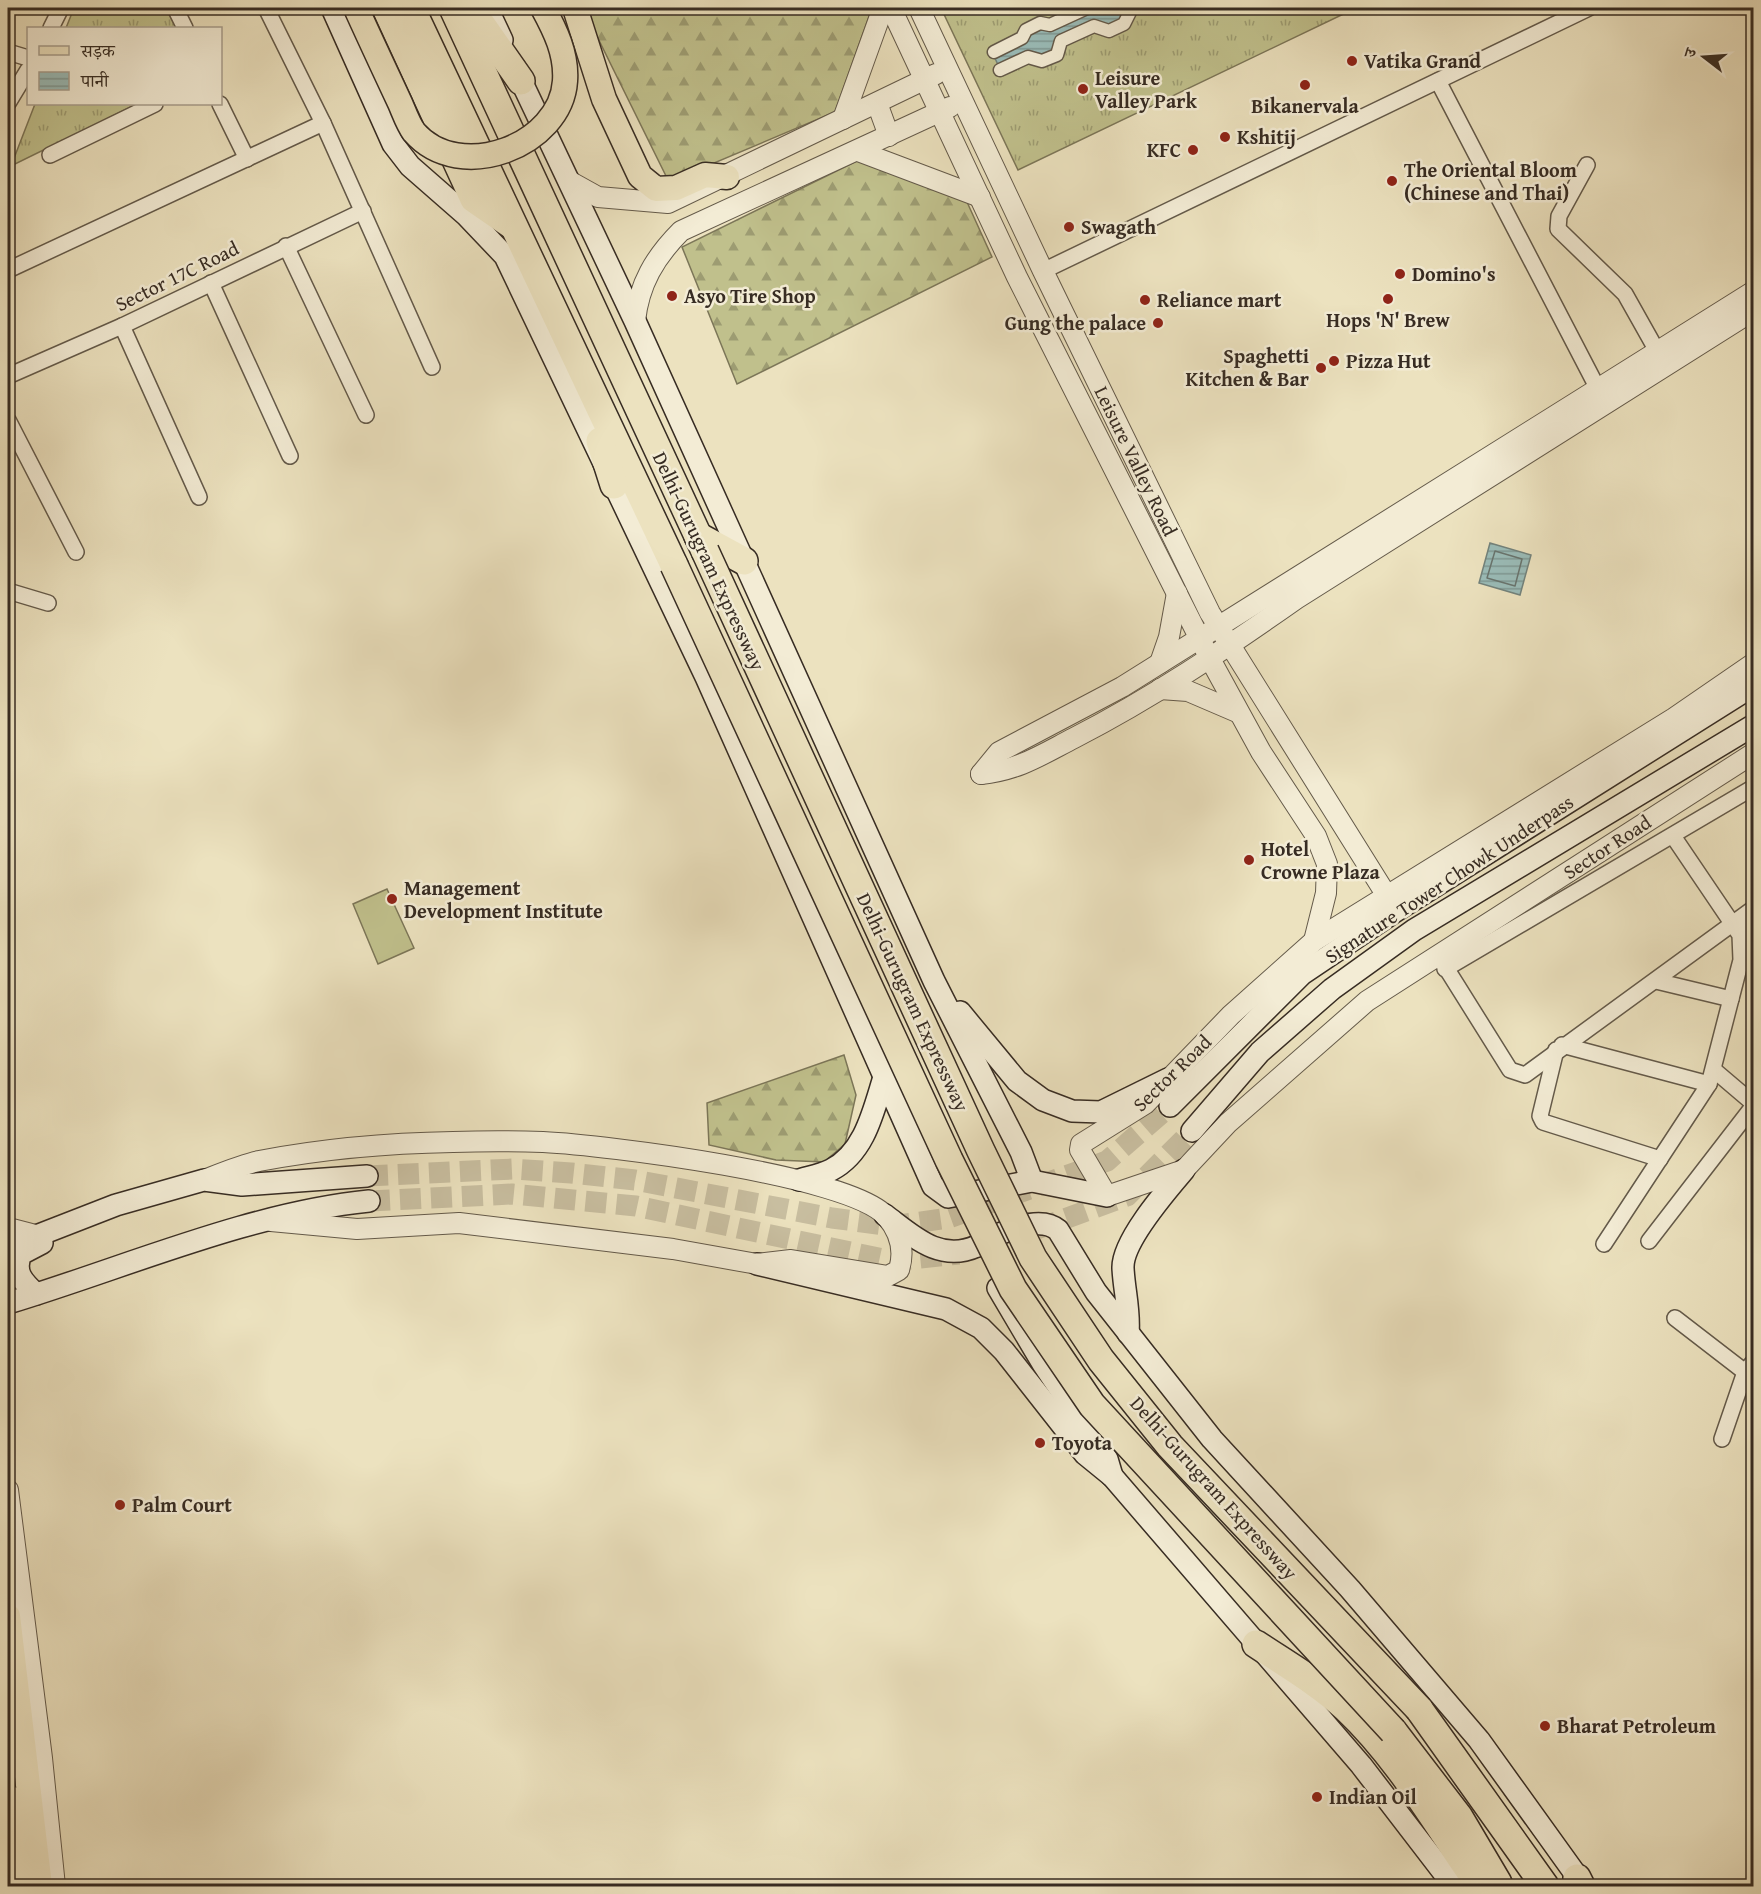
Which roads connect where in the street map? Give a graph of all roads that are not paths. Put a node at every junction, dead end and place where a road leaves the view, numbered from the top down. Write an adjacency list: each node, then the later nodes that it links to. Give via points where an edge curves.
1 (61, 8): 19 (street)
2 (175, 8): 20 (street)
3 (266, 8): 37 (street)
4 (332, 8): 65 (main road, via 393,144 410,166 505,256)
5 (356, 8): 11 (main road, bridge, via 414,132 440,150 467,159 506,152 531,136 555,112 565,81 560,42)
6 (386, 8): 47 (highway, via 474,199)
7 (411, 8): 47 (highway, Delhi-Gurugram Expressway)
8 (453, 8): 67 (highway, Delhi-Gurugram Expressway)
9 (470, 8): 28 (highway)
10 (488, 8): 28 (main road)
11 (543, 8)
12 (575, 8): 43 (main road, via 604,99 640,176 656,189 676,188 705,175)
13 (884, 8): 36 (street)
14 (891, 8): 27 (street, Leisure Valley Road)
15 (919, 8): 24 (street, Leisure Valley Road)
16 (1087, 8): 22 (street, via 1050,25 1040,23 1026,30 1022,39)
17 (1132, 8): 25 (street, via 1124,24 1109,31 1094,26 1060,41 1057,55 1042,61 1028,57)
18 (1589, 8): 29 (street)
19 (52, 27)
20 (184, 27)
21 (8, 52): 23 (street)
22 (994, 52)
23 (27, 58)
24 (948, 69): 27 (street); 30 (street, Leisure Valley Road)
25 (1000, 70)
26 (27, 72): 31 (street)
27 (925, 79): 32 (street); 35 (street, Leisure Valley Road)
28 (521, 81): 44 (main road)
29 (1438, 81): 50 (street); 60 (street)
30 (963, 102): 35 (street); 50 (street, Leisure Valley Road)
31 (8, 103)
32 (877, 103): 36 (street); 38 (street)
33 (153, 105): 40 (street)
34 (220, 105): 41 (street)
35 (940, 112): 38 (street); 45 (street, Leisure Valley Road)
36 (843, 119): 43 (street)
37 (323, 123): 41 (street); 46 (street)
38 (889, 136): 39 (street)
39 (858, 151): 45 (street); 54 (street, via 681,231 659,254 637,303)
40 (50, 155)
41 (247, 159): 49 (street)
42 (1587, 165): 56 (street, via 1559,216 1558,229 1625,294)
43 (727, 177): 44 (street, via 685,197 658,204 598,197)
44 (571, 182): 54 (main road)
45 (980, 197): 72 (street, Leisure Valley Road)
46 (363, 211): 48 (street, Sector 17C Road); 58 (street)
47 (514, 226): 57 (highway, Delhi-Gurugram Expressway)
48 (286, 246): 51 (street, Sector 17C Road); 61 (street)
49 (8, 270)
50 (1043, 271): 74 (street, Leisure Valley Road)
51 (211, 283): 55 (street, Sector 17C Road); 63 (street)
52 (1754, 291): 56 (street)
53 (1754, 310): 76 (street, via 1296,599)
54 (635, 321): 64 (main road)
55 (122, 326): 59 (street, Sector 17C Road); 66 (street)
56 (1657, 351): 60 (street)
57 (574, 354): 65 (highway); 138 (highway, Delhi-Gurugram Expressway, bridge, via 1012,1289 1092,1405 1393,1731 1459,1817)
58 (432, 368)
59 (8, 375)
60 (1598, 389): 74 (street)
61 (366, 415)
62 (8, 420): 69 (street)
63 (290, 456)
64 (700, 465): 67 (main road); 70 (main road)
65 (614, 485): 97 (main road, via 706,677)
66 (200, 497)
67 (681, 500): 68 (highway, Delhi-Gurugram Expressway)
68 (701, 543): 70 (highway); 139 (highway, Delhi-Gurugram Expressway, bridge, via 1033,1258 1101,1360 1170,1446 1419,1709)
69 (76, 552)
70 (744, 561): 93 (main road)
71 (8, 591): 73 (street)
72 (1177, 593): 75 (street, Leisure Valley Road); 78 (street)
73 (48, 603)
74 (1217, 627): 75 (street); 76 (street, Leisure Valley Road)
75 (1199, 638): 77 (street, Leisure Valley Road); 78 (street)
76 (1229, 646): 77 (street); 87 (street, Leisure Valley Road)
77 (1209, 657): 81 (street); 82 (street, Leisure Valley Road)
78 (1160, 663): 81 (street, via 999,752 981,774 1012,769 1123,713)
79 (1754, 663): 87 (street, Sector Road, via 1674,718)
80 (1754, 685): 101 (main road, Signature Tower Chowk Underpass, via 1302,974)
81 (1160, 689): 82 (street, via 1188,691)
82 (1237, 712): 91 (street, Leisure Valley Road, via 1316,836 1327,864 1326,893)
83 (1754, 725): 102 (main road, Signature Tower Chowk Underpass, via 1414,930 1332,989 1260,1052)
84 (1754, 753): 92 (street, Sector Road)
85 (1754, 788): 86 (street)
86 (1673, 836): 89 (street); 92 (street)
87 (1387, 896): 91 (street, Sector Road)
88 (1754, 908): 89 (street)
89 (1731, 923): 90 (street); 94 (street); 95 (street, via 1743,948)
90 (1754, 929)
91 (1314, 941): 99 (street, Sector Road, via 1231,1015)
92 (1442, 962): 96 (street, via 1510,1070 1525,1075); 104 (street, Sector Road, via 1367,1000 1228,1123)
93 (934, 981): 99 (main road, via 1017,1081 1043,1100 1072,1111 1101,1112); 108 (main road)
94 (1656, 981): 95 (street); 96 (street)
95 (1731, 999): 98 (street)
96 (1559, 1048): 98 (street); 103 (street, via 1540,1116 1543,1122)
97 (885, 1074): 107 (main road, via 861,1142 830,1170); 108 (main road, via 937,1191 948,1197)
98 (1712, 1077): 100 (street); 103 (street)
99 (1168, 1079): 109 (street, Sector Road, via 1145,1104 1081,1144 1080,1150)
100 (1754, 1105): 116 (street)
101 (1170, 1107)
102 (1192, 1131)
103 (1660, 1159): 117 (street)
104 (1184, 1170): 109 (street, Sector Road); 124 (main road, via 1148,1214 1123,1265)
105 (367, 1176): 106 (main road, via 242,1185)
106 (204, 1180): 107 (street, via 257,1161 351,1149 463,1142 544,1142 605,1148); 111 (main road)
107 (799, 1180): 112 (street, via 861,1200)
108 (1032, 1181): 109 (main road)
109 (1107, 1196)
110 (369, 1201): 113 (main road, via 329,1204)
111 (116, 1205): 115 (main road); 121 (main road, via 21,1254 17,1269 20,1277)
112 (885, 1215): 118 (main road, via 926,1245 947,1252); 120 (street, via 900,1238 903,1254 899,1270 888,1276 791,1260)
113 (262, 1221): 120 (street, via 357,1229 459,1223 674,1249); 121 (main road)
114 (8, 1228): 115 (street)
115 (35, 1235): 119 (main road)
116 (1649, 1242)
117 (1604, 1244)
118 (976, 1246): 124 (main road, via 1036,1223 1049,1223 1058,1230 1096,1292); 127 (main road, via 1043,1364 1107,1459)
119 (8, 1247)
120 (757, 1264): 127 (main road, via 946,1309 981,1328 1004,1351 1085,1454)
121 (36, 1294): 122 (main road)
122 (8, 1303)
123 (1675, 1318): 125 (street)
124 (1128, 1333): 132 (main road, via 1212,1439 1350,1590 1479,1740)
125 (1749, 1367): 126 (street)
126 (1722, 1439)
127 (1112, 1476): 130 (main road)
128 (8, 1490): 135 (street)
129 (8, 1616): 134 (main road)
130 (1256, 1644): 136 (main road, via 1361,1766); 137 (highway, via 1327,1692 1352,1714 1387,1754 1471,1873)
131 (8, 1739): 133 (main road)
132 (1581, 1884)
133 (22, 1887)
134 (40, 1887)
135 (55, 1887)
136 (1454, 1887)
137 (1486, 1887)
138 (1500, 1887)
139 (1545, 1887)

